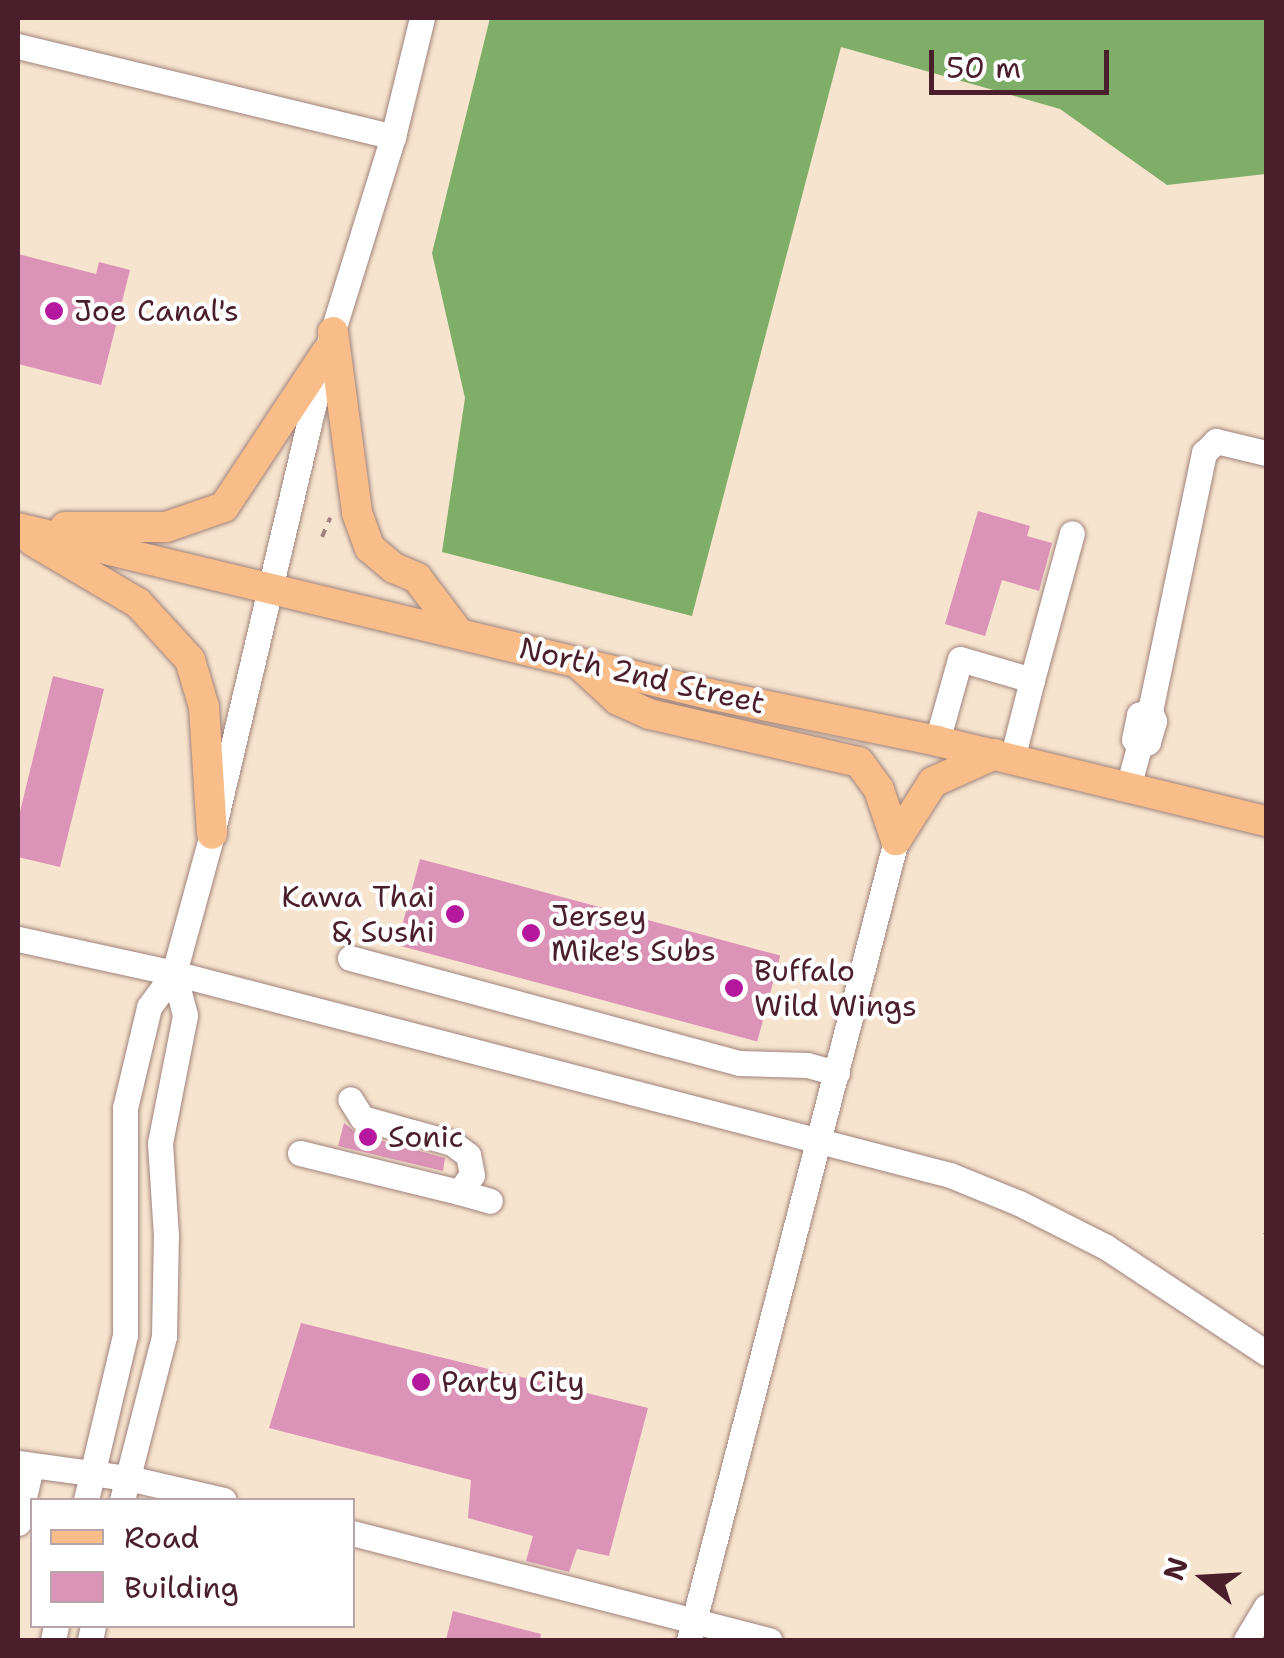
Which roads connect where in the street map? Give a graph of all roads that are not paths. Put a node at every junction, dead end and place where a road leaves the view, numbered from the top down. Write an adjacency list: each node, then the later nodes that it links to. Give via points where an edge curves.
1 (422, 18): 3 (street)
2 (18, 46): 3 (street)
3 (393, 137): 4 (street)
4 (329, 342): 6 (main road, via 224,507 166,527); 8 (street); 9 (main road, via 370,548 416,578)
5 (1266, 453): 14 (street, via 1216,441 1204,453 1150,711 1154,720)
6 (18, 529): 8 (main road, North 2nd Street); 16 (main road, via 138,603 190,660 204,707)
7 (1072, 533): 11 (street)
8 (273, 586): 9 (main road, North 2nd Street); 16 (street)
9 (458, 632): 10 (main road, North 2nd Street)
10 (576, 662): 12 (main road, North 2nd Street); 17 (main road, via 618,700 649,714 859,762 879,790)
11 (1032, 680): 12 (street, via 960,659); 13 (street)
12 (937, 741): 13 (main road, North 2nd Street)
13 (1004, 757): 14 (main road, North 2nd Street); 17 (main road, via 933,782)
14 (1128, 787): 15 (main road, North 2nd Street)
15 (1266, 821)
16 (212, 834): 20 (street)
17 (896, 840): 21 (street)
18 (18, 940): 20 (street)
19 (350, 958): 21 (street, via 738,1063)
20 (174, 973): 23 (street); 29 (street, via 149,1008 125,1108 125,1334); 30 (street, via 185,1015 160,1142 164,1336)
21 (837, 1073): 23 (street)
22 (350, 1099): 25 (street, via 362,1118 452,1143 468,1155 472,1176)
23 (820, 1142): 27 (street, via 950,1175 1019,1203 1106,1247); 35 (street)
24 (300, 1153): 25 (street)
25 (459, 1192): 26 (street)
26 (490, 1201)
27 (1266, 1353)
28 (24, 1465): 29 (street); 32 (street)
29 (90, 1488): 30 (street)
30 (125, 1489): 31 (street)
31 (206, 1498)
32 (18, 1523)
33 (355, 1535): 35 (street)
34 (1266, 1607): 37 (street)
35 (691, 1631): 36 (street)
36 (769, 1640)
37 (1246, 1640)

